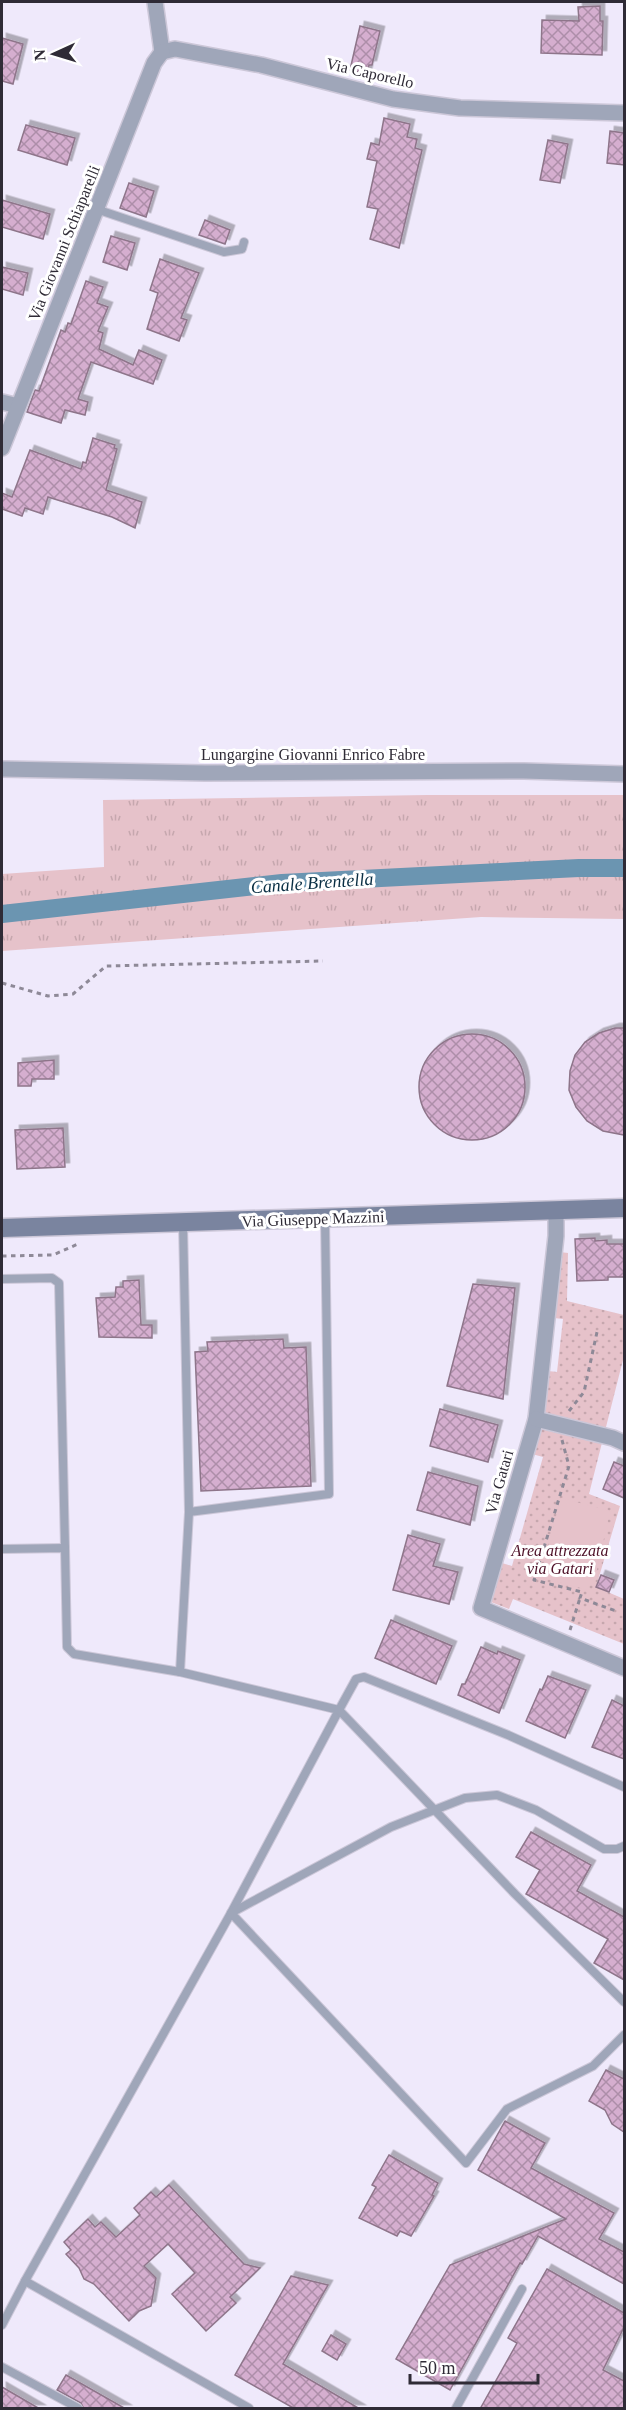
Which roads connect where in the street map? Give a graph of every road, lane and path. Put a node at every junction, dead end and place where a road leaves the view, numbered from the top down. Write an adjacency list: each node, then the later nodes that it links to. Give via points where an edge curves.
1 (154, 2): 2 (street)
2 (162, 52): 3 (street, Via Caporello, via 175,49 261,65 393,99 460,108); 4 (street, Via Giovanni Schiaparelli, via 154,63)
3 (624, 113)
4 (96, 209): 5 (lane, via 224,252 242,249); 7 (street, Via Giovanni Schiaparelli)
5 (244, 242)
6 (2, 402): 7 (street)
7 (18, 406): 8 (street, Via Giovanni Schiaparelli)
8 (2, 448)
9 (2, 769): 10 (street, Lungargine Giovanni Enrico Fabre)
10 (624, 774)
11 (323, 961): 12 (path, via 106,966 73,994 48,996)
12 (2, 983)
13 (624, 1208): 14 (main road, Via Giuseppe Mazzini)
14 (556, 1210): 15 (main road, Via Giuseppe Mazzini); 22 (street, Via Gatari)
15 (325, 1218): 16 (main road, Via Giuseppe Mazzini); 24 (lane, via 329,1494)
16 (183, 1223): 17 (main road, Via Giuseppe Mazzini); 24 (lane)
17 (2, 1228)
18 (82, 1242): 19 (path, via 52,1255)
19 (2, 1256)
20 (2, 1279): 25 (lane, via 52,1278 59,1283)
21 (597, 1332): 22 (path, via 584,1392)
22 (547, 1422): 23 (street); 27 (path, via 569,1466 534,1580 582,1592); 29 (street, Via Gatari, via 481,1608)
23 (619, 1441)
24 (189, 1512): 31 (lane)
25 (65, 1548): 26 (lane); 31 (lane, via 67,1647 74,1654)
26 (2, 1549)
27 (580, 1598): 28 (path); 29 (path)
28 (616, 1611)
29 (565, 1643): 30 (street, Via Gatari)
30 (624, 1668)
31 (180, 1672): 32 (lane)
32 (339, 1710): 33 (lane, via 356,1679 364,1677 508,1735); 34 (lane); 36 (lane)
33 (624, 1788)
34 (434, 1809): 35 (lane, via 465,1798 496,1795 536,1810 604,1849); 36 (lane, via 391,1827); 37 (lane)
35 (624, 1846)
36 (231, 1913): 38 (lane, via 466,2163 507,2109 593,2066); 39 (lane)
37 (624, 2002)
38 (624, 2035)
39 (25, 2282): 41 (lane); 44 (lane)
40 (522, 2289): 45 (lane)
41 (2, 2325)
42 (2, 2367): 43 (lane)
43 (78, 2409)
44 (249, 2409)
45 (456, 2409)

